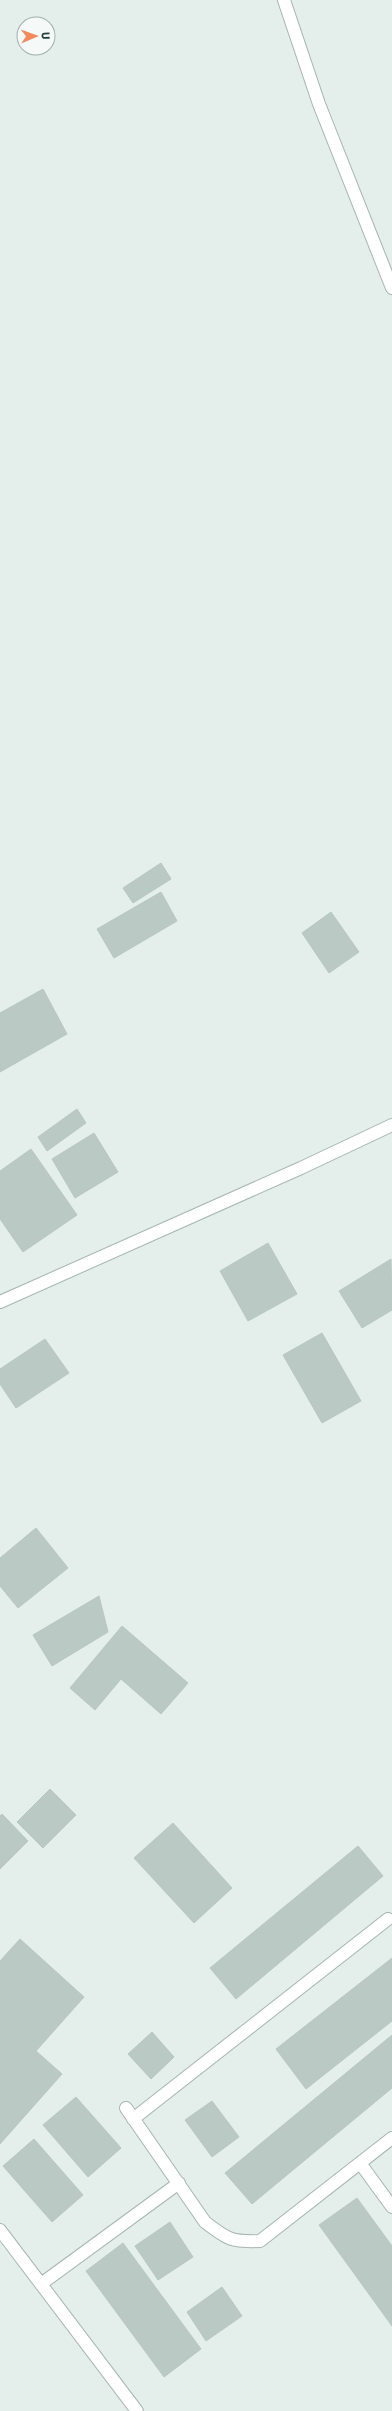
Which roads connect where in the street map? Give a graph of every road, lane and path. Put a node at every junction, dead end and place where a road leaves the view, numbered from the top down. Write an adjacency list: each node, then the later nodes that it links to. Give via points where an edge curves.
1 (284, 0): 2 (street, via 319,104)
2 (392, 288)
3 (392, 1126): 4 (street)
4 (0, 1302)
5 (388, 1919): 7 (street)
6 (126, 2108): 7 (street)
7 (133, 2119): 10 (street)
8 (392, 2138): 9 (street)
9 (360, 2164): 10 (street, via 260,2241 238,2242 223,2236 205,2222); 11 (street)
10 (179, 2183): 13 (street)
11 (392, 2207)
12 (0, 2230): 13 (street)
13 (41, 2284): 14 (street)
14 (137, 2411)

